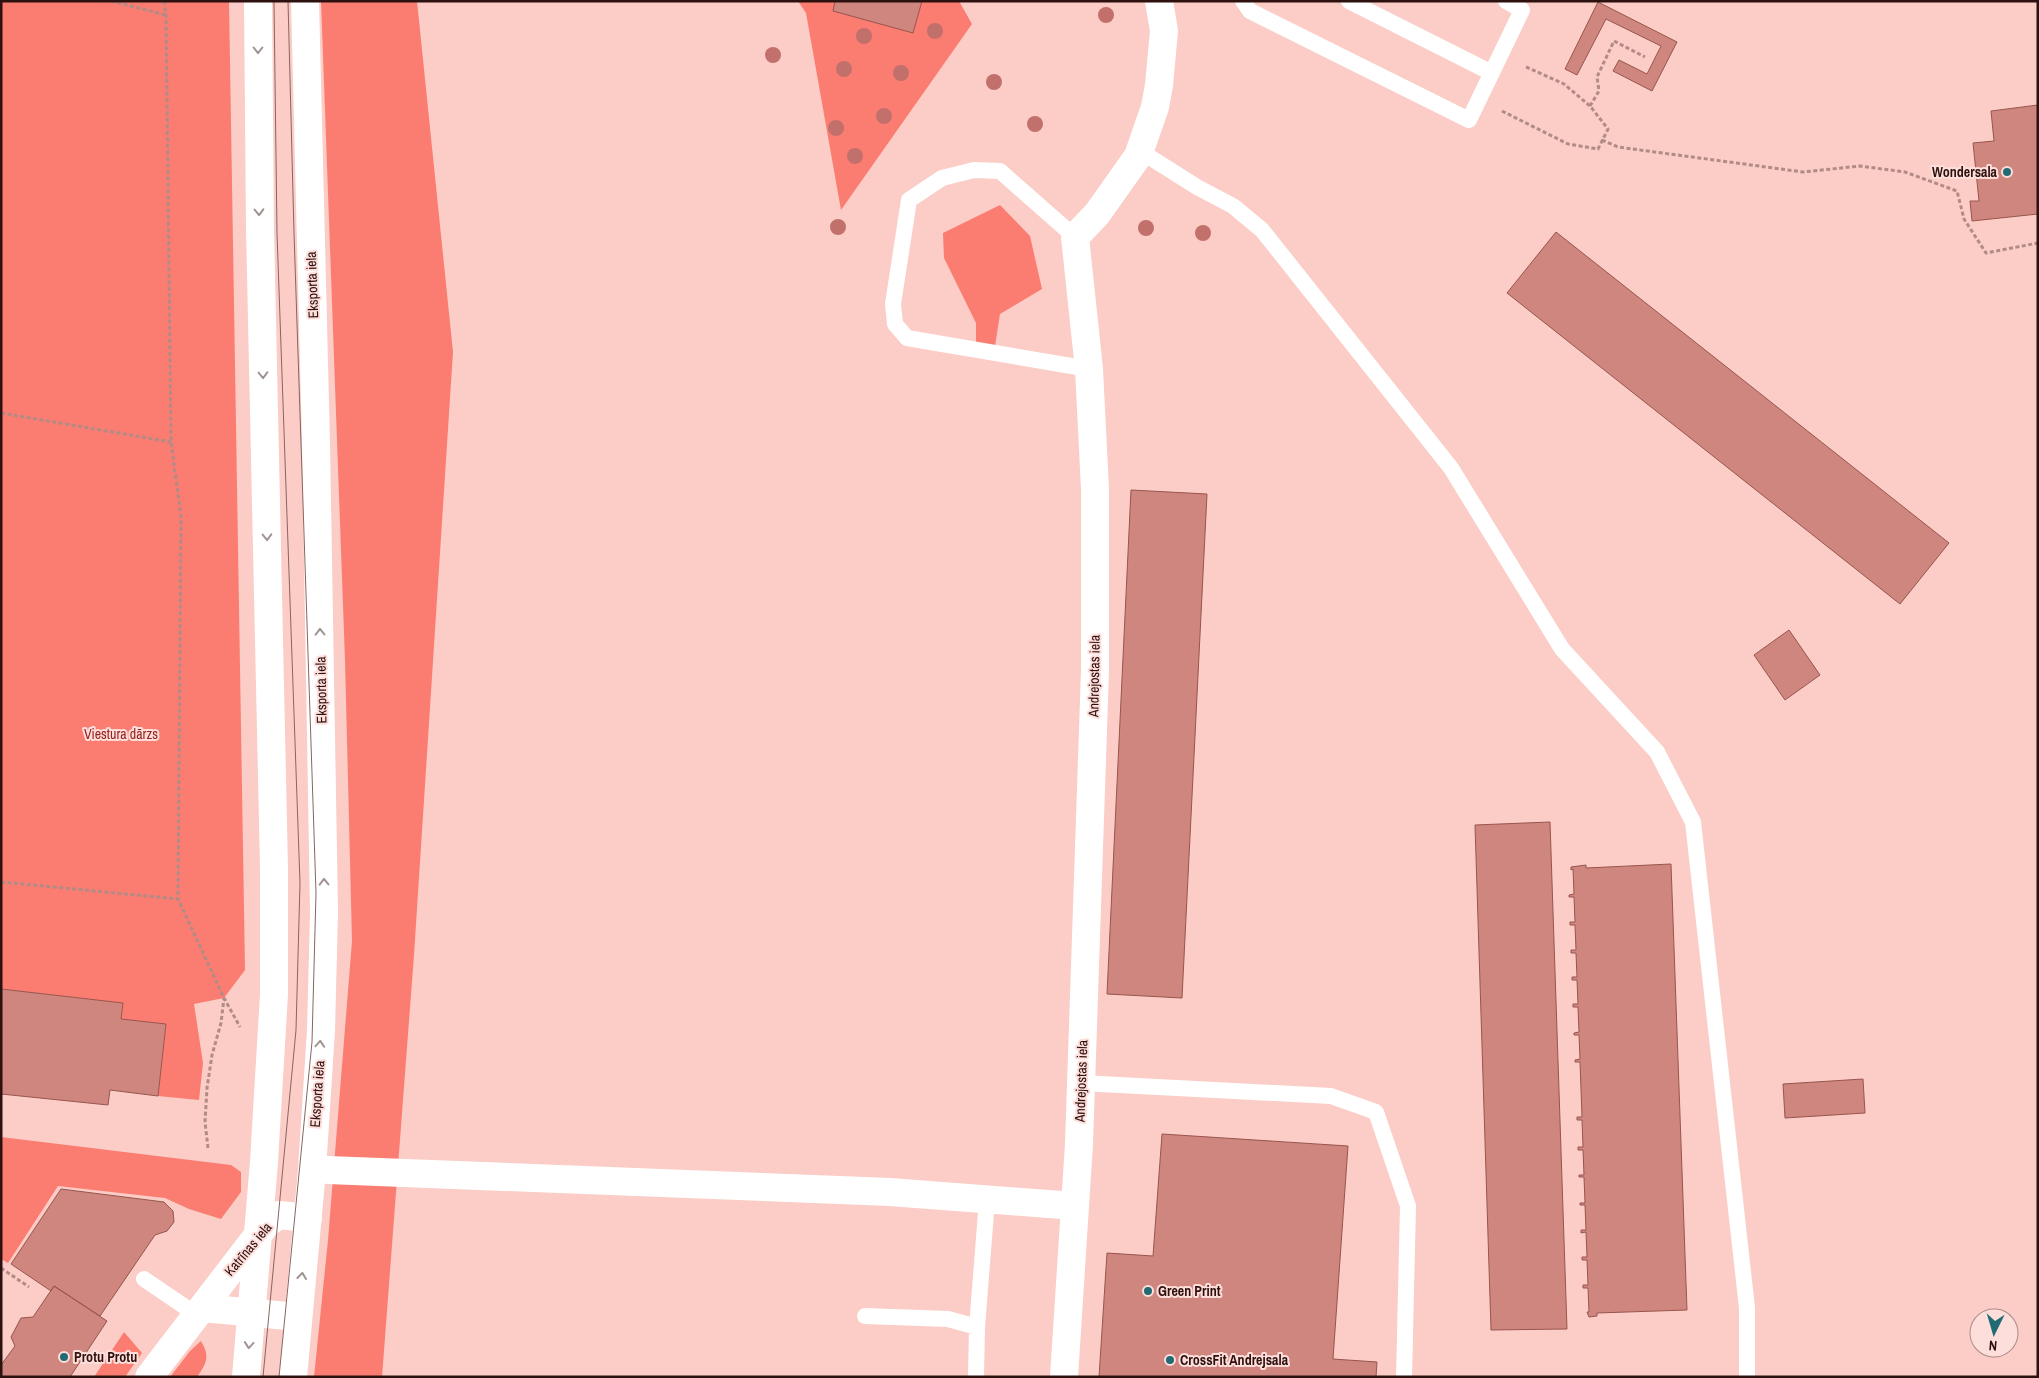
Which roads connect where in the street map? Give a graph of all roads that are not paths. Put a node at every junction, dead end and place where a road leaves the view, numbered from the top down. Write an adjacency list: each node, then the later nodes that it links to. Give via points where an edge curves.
1 (258, 1): 16 (street, one-way to 16, via 274,878 274,994)
2 (305, 1): 15 (street, Eksporta iela, one-way to 2, via 321,1030 324,912)
3 (1159, 1): 8 (street, via 1164,30 1159,84)
4 (1243, 1): 7 (lane, via 1250,10 1469,120)
5 (1349, 1): 7 (lane)
6 (1506, 1): 7 (lane, via 1522,10)
7 (1492, 73)
8 (1140, 151): 9 (street, via 1097,214); 29 (lane, via 1233,206 1262,230 1451,468 1562,649 1657,752 1693,822 1747,1308)
9 (1075, 237): 10 (street, Andrejostas iela); 10 (lane, via 1000,171 974,170 942,178 909,200 893,304 895,324 907,338)
10 (1089, 369): 11 (street, Andrejostas iela, via 1095,489 1095,670)
11 (1081, 1083): 14 (street, Andrejostas iela); 28 (lane, via 1331,1096 1376,1112 1408,1206)
12 (328, 1170): 13 (street, via 890,1192)
13 (987, 1200): 14 (street); 22 (lane)
14 (1075, 1206): 27 (street, Andrejostas iela)
15 (308, 1218): 16 (street, Katrīnas iela, via 279,1215 267,1222); 21 (street, Eksporta iela, one-way to 15)
16 (258, 1235): 18 (street, Katrīnas iela); 19 (street)
17 (144, 1279): 18 (lane)
18 (200, 1312): 19 (street); 23 (street, Katrīnas iela)
19 (252, 1313): 21 (street); 24 (street, one-way to 24)
20 (865, 1316): 22 (lane, via 948,1319)
21 (298, 1317): 25 (street, Eksporta iela)
22 (977, 1327): 26 (lane)
23 (149, 1377)
24 (246, 1377)
25 (293, 1377)
26 (976, 1377)
27 (1064, 1377)
28 (1404, 1377)
29 (1747, 1377)

